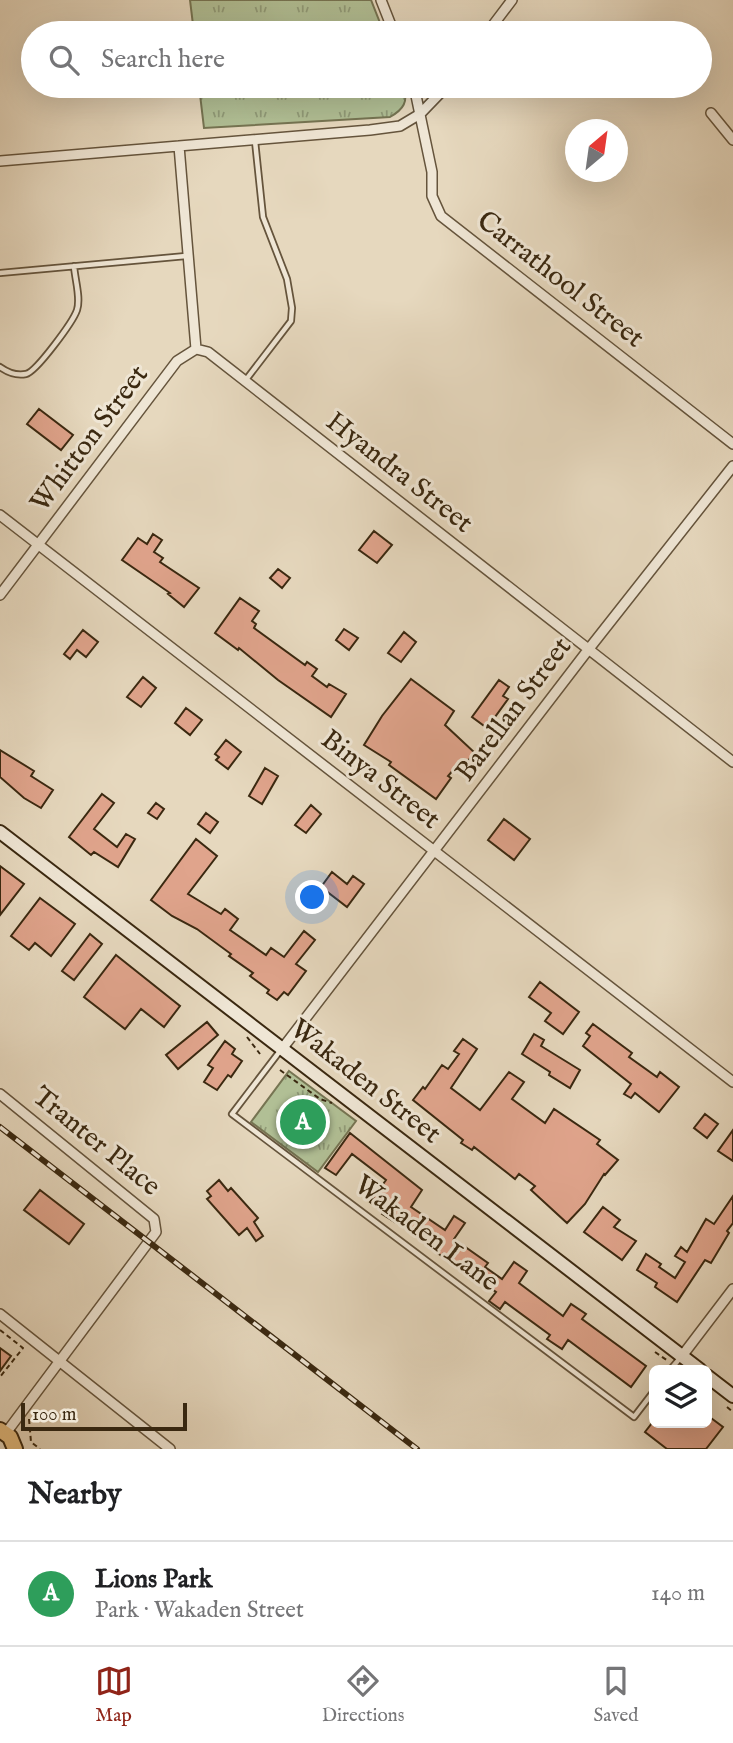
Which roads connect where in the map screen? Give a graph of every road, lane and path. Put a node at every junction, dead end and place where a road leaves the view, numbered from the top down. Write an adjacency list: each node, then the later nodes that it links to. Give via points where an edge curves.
1 (381, 0): 3 (street)
2 (512, 0): 4 (street)
3 (389, 21)
4 (496, 21)
5 (417, 98): 8 (street, Carrathool Street)
6 (435, 98): 8 (street)
7 (711, 113): 10 (street)
8 (420, 114): 9 (street, via 400,126); 19 (street, Carrathool Street, via 432,196 441,216)
9 (255, 140): 11 (street); 18 (lane, via 263,217 287,279 292,308 291,321)
10 (733, 140)
11 (179, 146): 12 (street); 13 (street)
12 (0, 161)
13 (186, 256): 14 (lane); 16 (street)
14 (74, 267): 15 (lane); 17 (lane, via 78,302 63,331 28,374 16,375)
15 (0, 273)
16 (196, 349): 18 (street, Hyandra Street, via 208,352); 22 (street, Whitton Street, via 177,361)
17 (0, 367)
18 (245, 381): 24 (street, Hyandra Street)
19 (733, 444)
20 (733, 466): 24 (street, Barellan Street)
21 (0, 515): 22 (street, Binya Street)
22 (38, 546): 23 (street, Whitton Street); 27 (street, Binya Street)
23 (0, 595)
24 (588, 650): 25 (street, Hyandra Street); 27 (street, Barellan Street)
25 (733, 762)
26 (0, 832): 28 (street, Wakaden Street)
27 (435, 850): 28 (street, Barellan Street); 30 (street, Binya Street)
28 (282, 1049): 38 (street, Wakaden Street); 42 (lane, Wakaden Lane, via 232,1114 634,1417)
29 (280, 1070): 32 (path)
30 (733, 1082)
31 (0, 1094): 37 (street, Tranter Place, via 154,1219 156,1232)
32 (334, 1104)
33 (733, 1289): 38 (street)
34 (0, 1314): 37 (street)
35 (0, 1330): 39 (path, via 23,1348)
36 (652, 1349): 38 (path)
37 (60, 1361): 43 (street, Tranter Place); 47 (street)
38 (675, 1364)
39 (0, 1377)
40 (712, 1380): 41 (street)
41 (733, 1396)
42 (649, 1398)
43 (27, 1404): 44 (street, Tranter Place); 46 (path, via 31,1442)
44 (3, 1432): 45 (main road)
45 (15, 1448)
46 (40, 1449)
47 (170, 1449)

